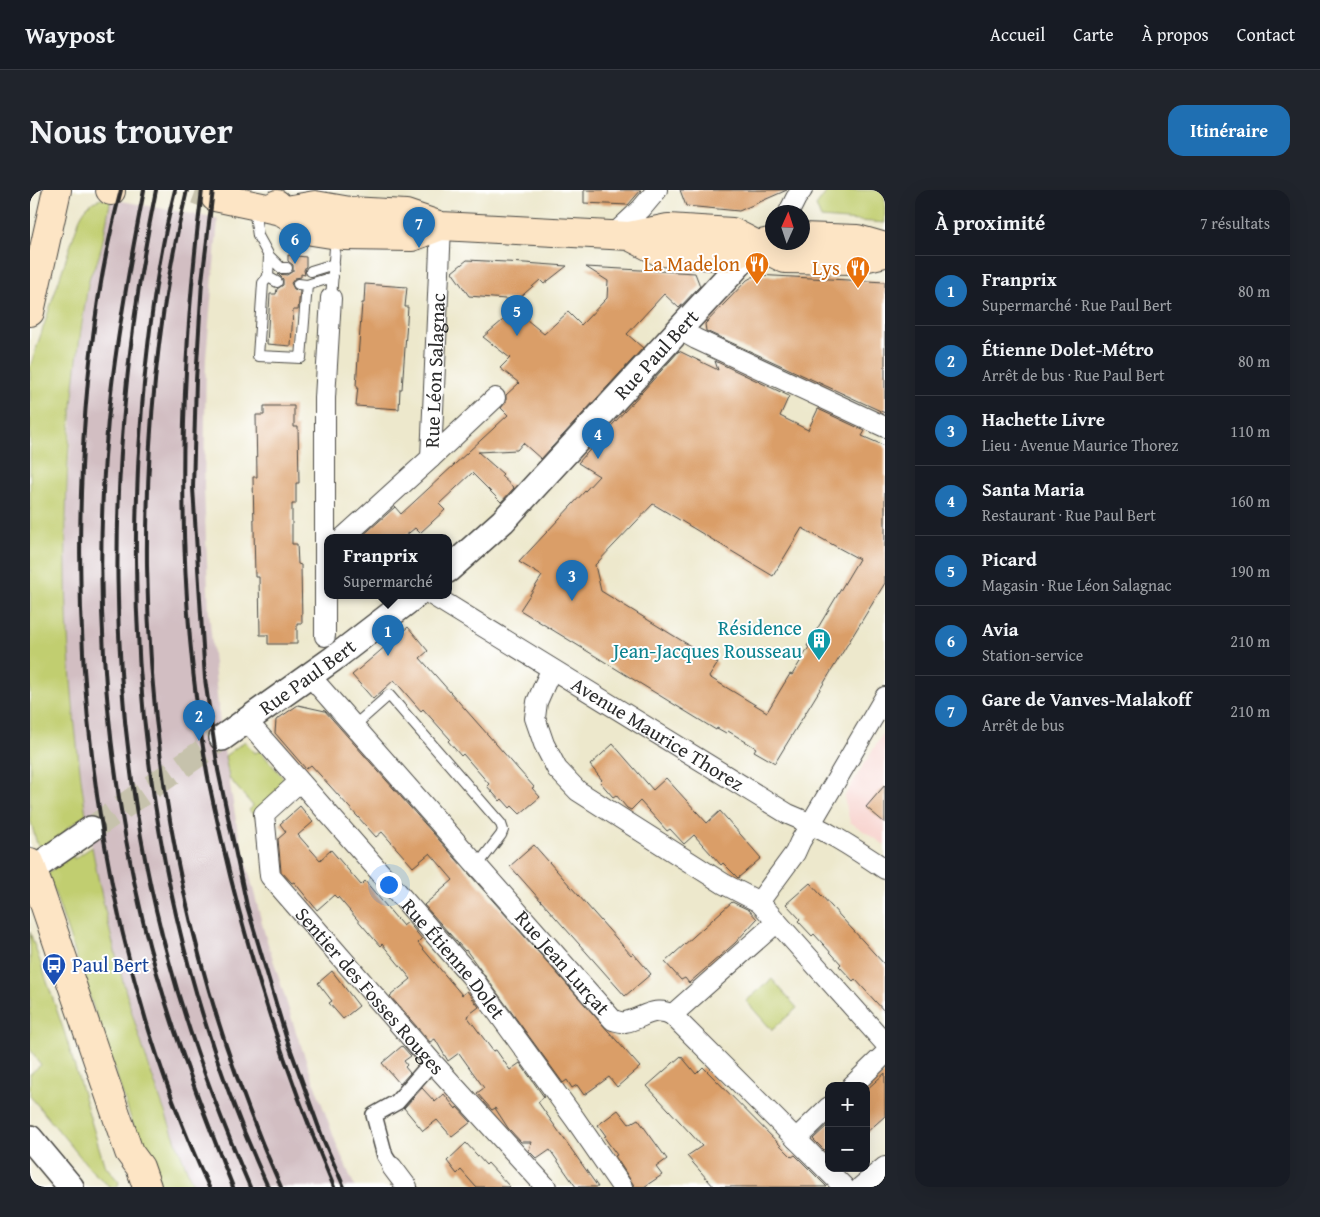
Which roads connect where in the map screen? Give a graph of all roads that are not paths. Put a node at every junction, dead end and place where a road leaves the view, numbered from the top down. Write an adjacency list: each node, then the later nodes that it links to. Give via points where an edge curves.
1 (57, 190): 22 (main road)
2 (657, 190): 9 (street)
3 (802, 190): 6 (street)
4 (214, 197): 5 (main road)
5 (275, 199): 7 (main road, via 350,211 406,214); 8 (main road, via 312,231); 16 (lane, via 258,236)
6 (792, 205)
7 (440, 226): 8 (main road, via 412,237); 9 (main road); 26 (street, Rue Léon Salagnac)
8 (336, 234): 17 (lane)
9 (621, 235): 11 (main road, via 668,228 732,232)
10 (810, 237): 13 (main road, via 857,239)
11 (765, 238)
12 (765, 242): 23 (street, Rue Paul Bert)
13 (885, 247)
14 (777, 250): 15 (main road, via 785,259 856,260)
15 (885, 253)
16 (269, 256): 18 (lane, via 281,268); 20 (lane, via 273,280 263,283 258,356 301,358 303,284)
17 (334, 264): 19 (lane); 20 (lane)
18 (287, 268)
19 (311, 271)
20 (333, 277): 21 (lane)
21 (331, 298): 27 (street, via 325,398)
22 (30, 312)
23 (680, 330): 25 (street); 29 (street, Rue Paul Bert, via 503,520)
24 (495, 398): 26 (street)
25 (885, 427)
26 (431, 458): 28 (street, Rue Léon Salagnac)
27 (327, 534)
28 (347, 534)
29 (452, 566)
30 (326, 599): 33 (street)
31 (411, 599): 35 (street, Rue Paul Bert)
32 (438, 599): 34 (street, Avenue Maurice Thorez)
33 (325, 636)
34 (551, 670): 41 (street, Avenue Maurice Thorez, via 788,814); 46 (street, via 537,702 535,718 557,769 578,791 724,884)
35 (310, 676): 37 (street, Rue Paul Bert); 38 (street, Rue Jean Lurçat)
36 (885, 698): 41 (street)
37 (247, 721): 39 (street, Rue Paul Bert); 40 (street, Rue Étienne Dolet)
38 (354, 726): 43 (street, Rue Jean Lurçat); 43 (lane, via 389,695 501,824 501,835)
39 (222, 738)
40 (299, 782): 51 (street, Sentier des Fosses Rouges, via 264,814 270,876); 64 (street, Rue Étienne Dolet, via 472,976)
41 (811, 823): 45 (street, Avenue Maurice Thorez); 46 (street, via 795,853)
42 (92, 829): 44 (street)
43 (477, 866): 48 (street, Rue Jean Lurçat, via 613,1020 624,1022 657,1010)
44 (31, 868): 56 (main road)
45 (885, 869)
46 (759, 902): 47 (street)
47 (777, 922): 48 (street); 49 (street)
48 (672, 1015): 55 (street)
49 (885, 1043)
50 (885, 1054): 52 (street)
51 (432, 1062): 58 (street, via 397,1102 374,1116); 63 (street, Sentier des Fosses Rouges)
52 (856, 1082)
53 (825, 1111): 55 (street)
54 (30, 1138): 59 (street)
55 (796, 1139): 65 (street)
56 (129, 1152): 60 (main road); 61 (main road, via 140,1167)
57 (885, 1167): 66 (street)
58 (392, 1168): 62 (street)
59 (71, 1187)
60 (131, 1187)
61 (147, 1187)
62 (407, 1187)
63 (546, 1187)
64 (622, 1187)
65 (844, 1187)
66 (861, 1187)

